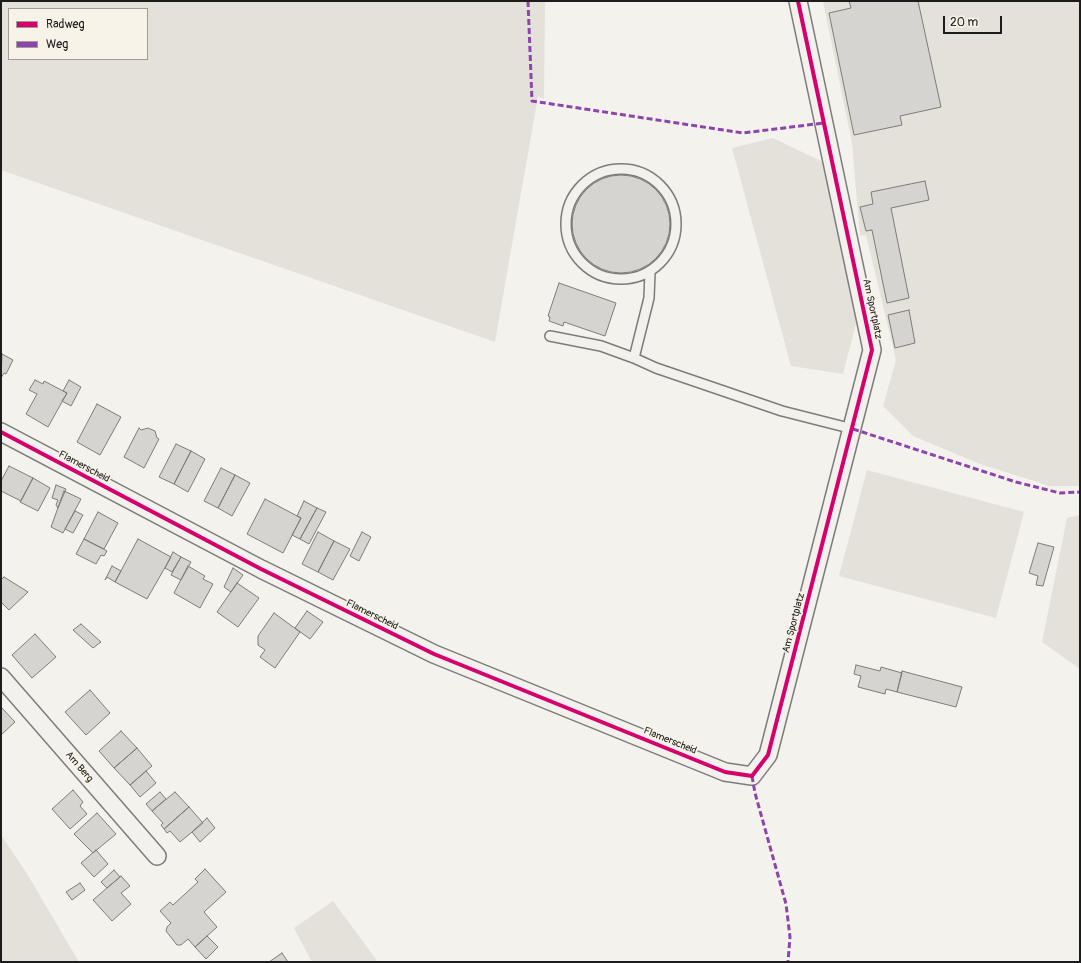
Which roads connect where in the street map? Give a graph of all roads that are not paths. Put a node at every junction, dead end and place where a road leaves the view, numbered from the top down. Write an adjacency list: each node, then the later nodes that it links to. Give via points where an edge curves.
1 (798, 1): 5 (street, Am Sportplatz, via 872,350)
2 (650, 272): 2 (lane, via 669,253 674,241 676,214 672,201 665,190 644,173 618,168 592,176 574,195 568,208 566,234 574,253 587,268 611,279 625,280); 4 (lane, via 649,298)
3 (550, 336): 4 (lane, via 601,346)
4 (634, 358): 5 (lane, via 782,411)
5 (852, 429): 8 (street, Am Sportplatz, via 768,755)
6 (1, 432): 8 (street, Flamerscheid, via 262,569 434,654 725,772)
7 (1, 678): 9 (street, Am Berg)
8 (752, 776)
9 (157, 856)

